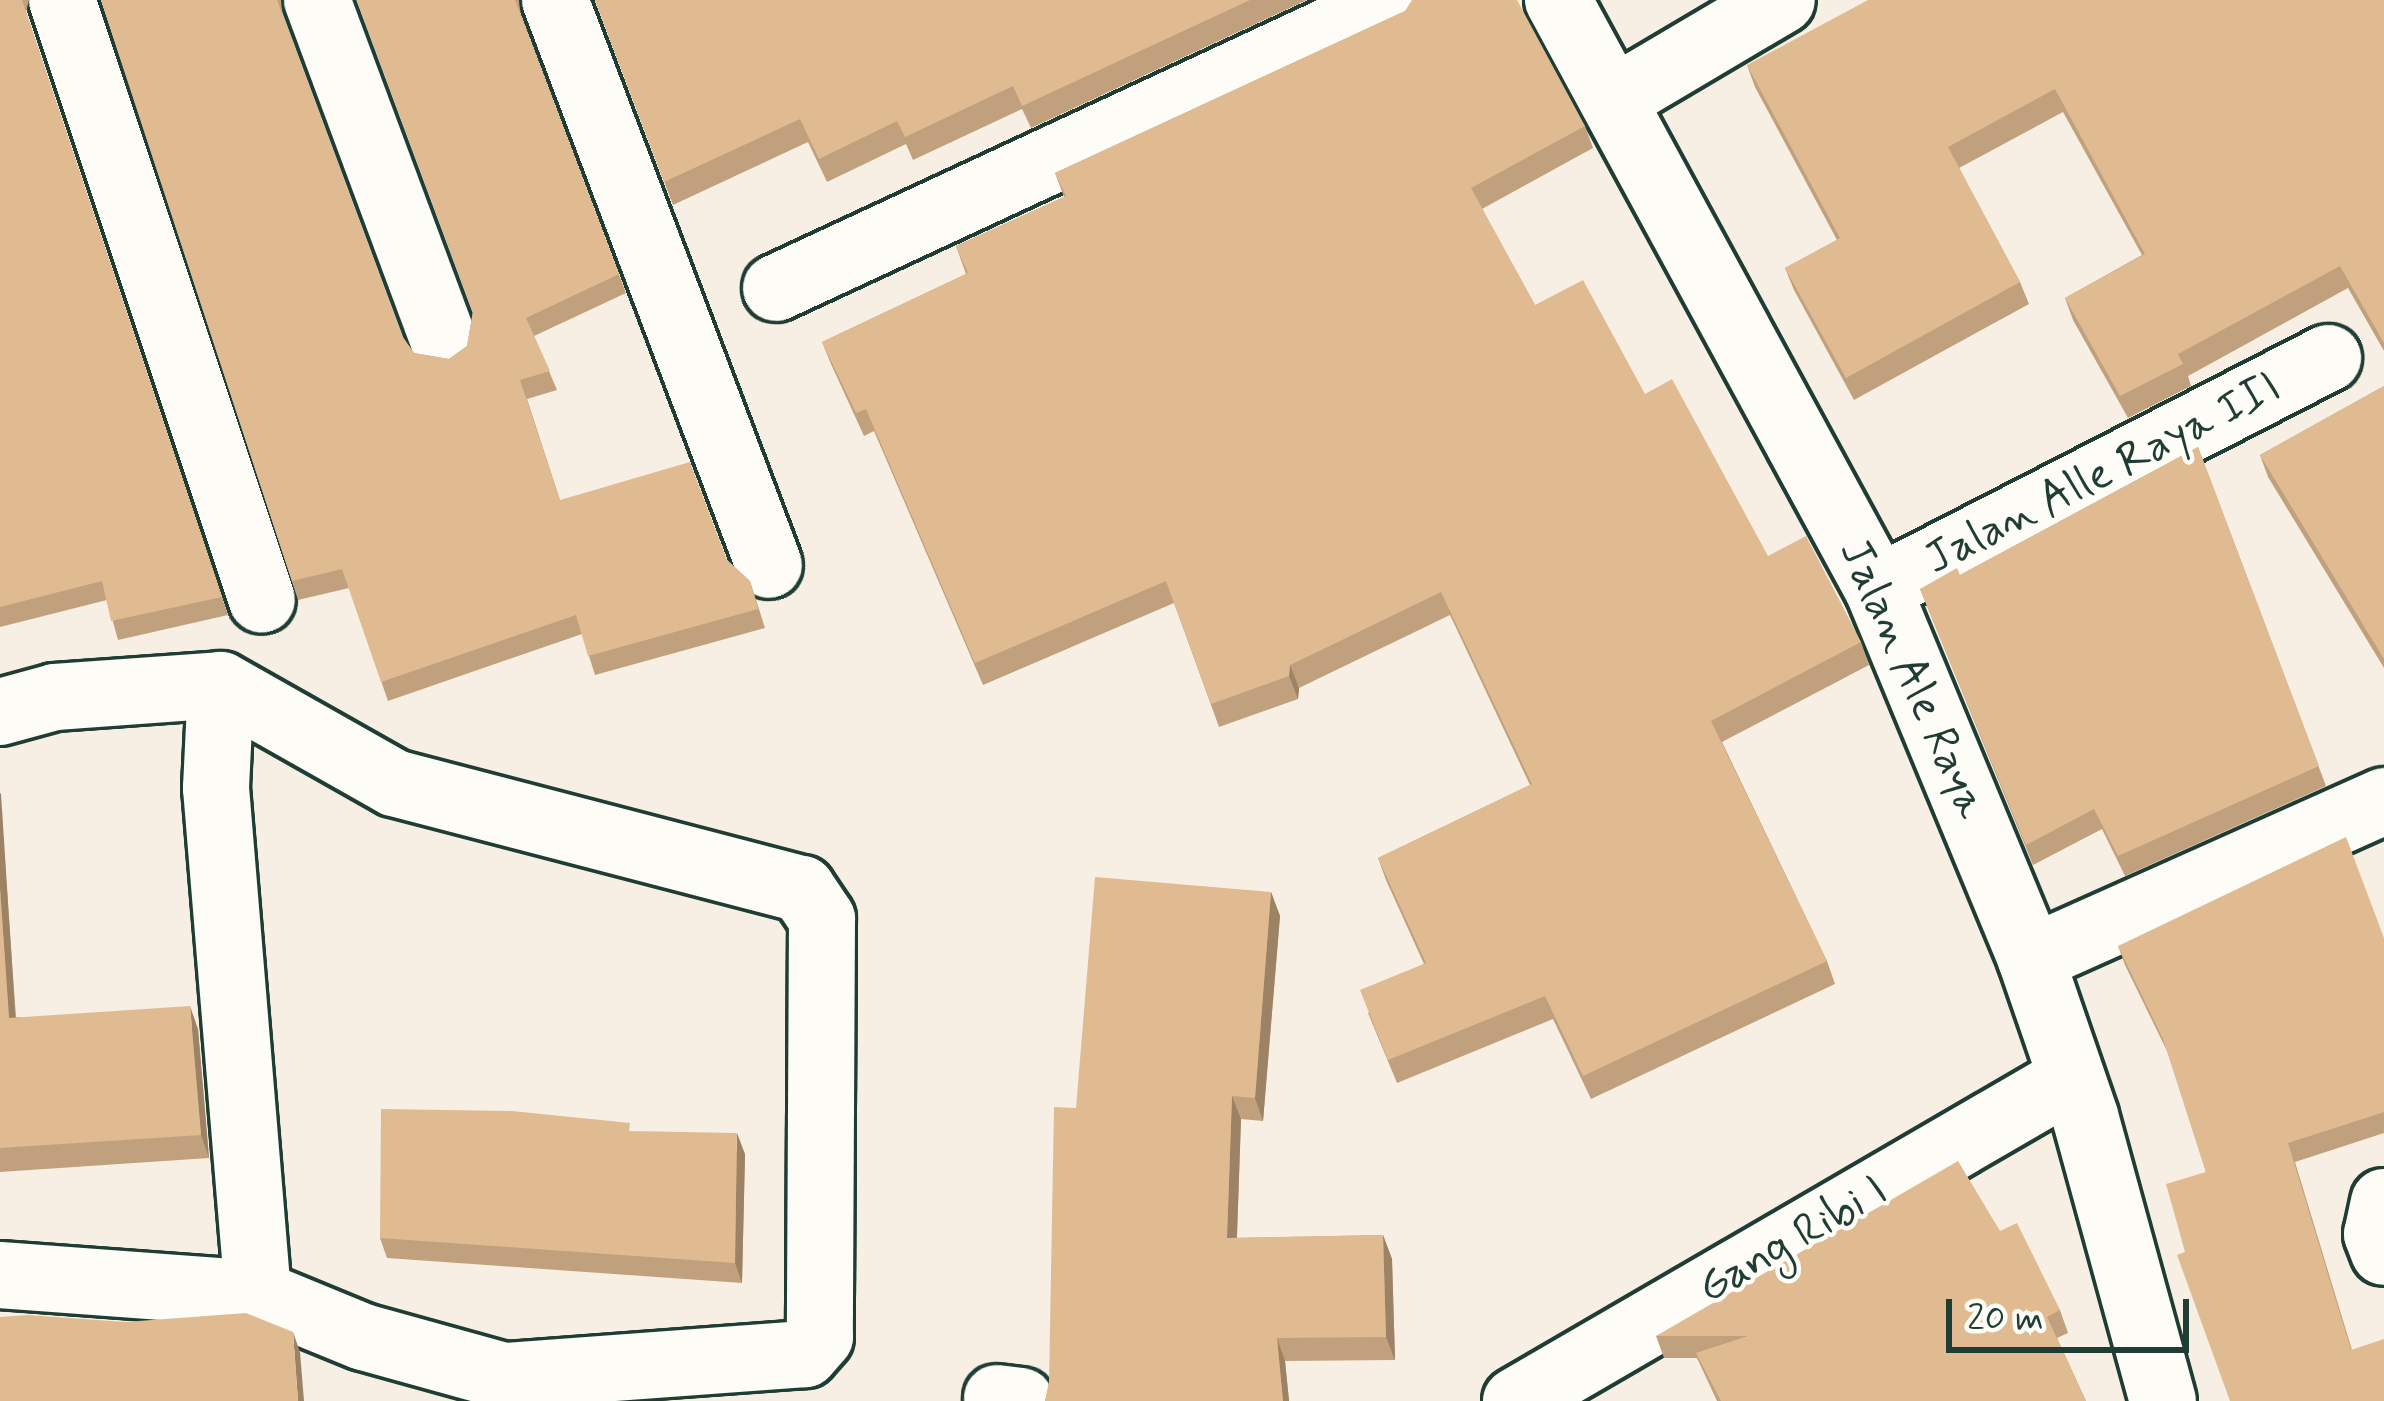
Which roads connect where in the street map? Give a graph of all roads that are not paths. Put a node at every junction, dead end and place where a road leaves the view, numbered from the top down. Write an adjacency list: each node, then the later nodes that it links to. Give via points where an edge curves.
1 (62, 0): 13 (street)
2 (317, 0): 9 (street)
3 (555, 0): 11 (street)
4 (1396, 0): 8 (street)
5 (1558, 0): 7 (street, Jalan Ale Raya)
6 (1782, 0): 7 (street)
7 (1613, 100): 12 (street, Jalan Ale Raya)
8 (776, 288)
9 (444, 342)
10 (2328, 358): 12 (street, Jalan Alle Raya III)
11 (769, 565)
12 (1878, 589): 17 (street, Jalan Ale Raya)
13 (262, 600)
14 (221, 686): 15 (street, via 55,697); 22 (street, via 216,788); 22 (street, via 394,784 802,889 822,919 820,1337 805,1354 504,1376 363,1337)
15 (0, 712)
16 (2384, 801): 17 (street)
17 (2031, 958): 18 (street, Jalan Ale Raya)
18 (2070, 1078): 23 (street, Gang Ribi I); 24 (street, Jalan Ale Raya)
19 (2384, 1202): 20 (street, via 2377,1234)
20 (2384, 1252)
21 (0, 1275): 22 (street)
22 (258, 1294)
23 (1516, 1401)
24 (2163, 1401)

